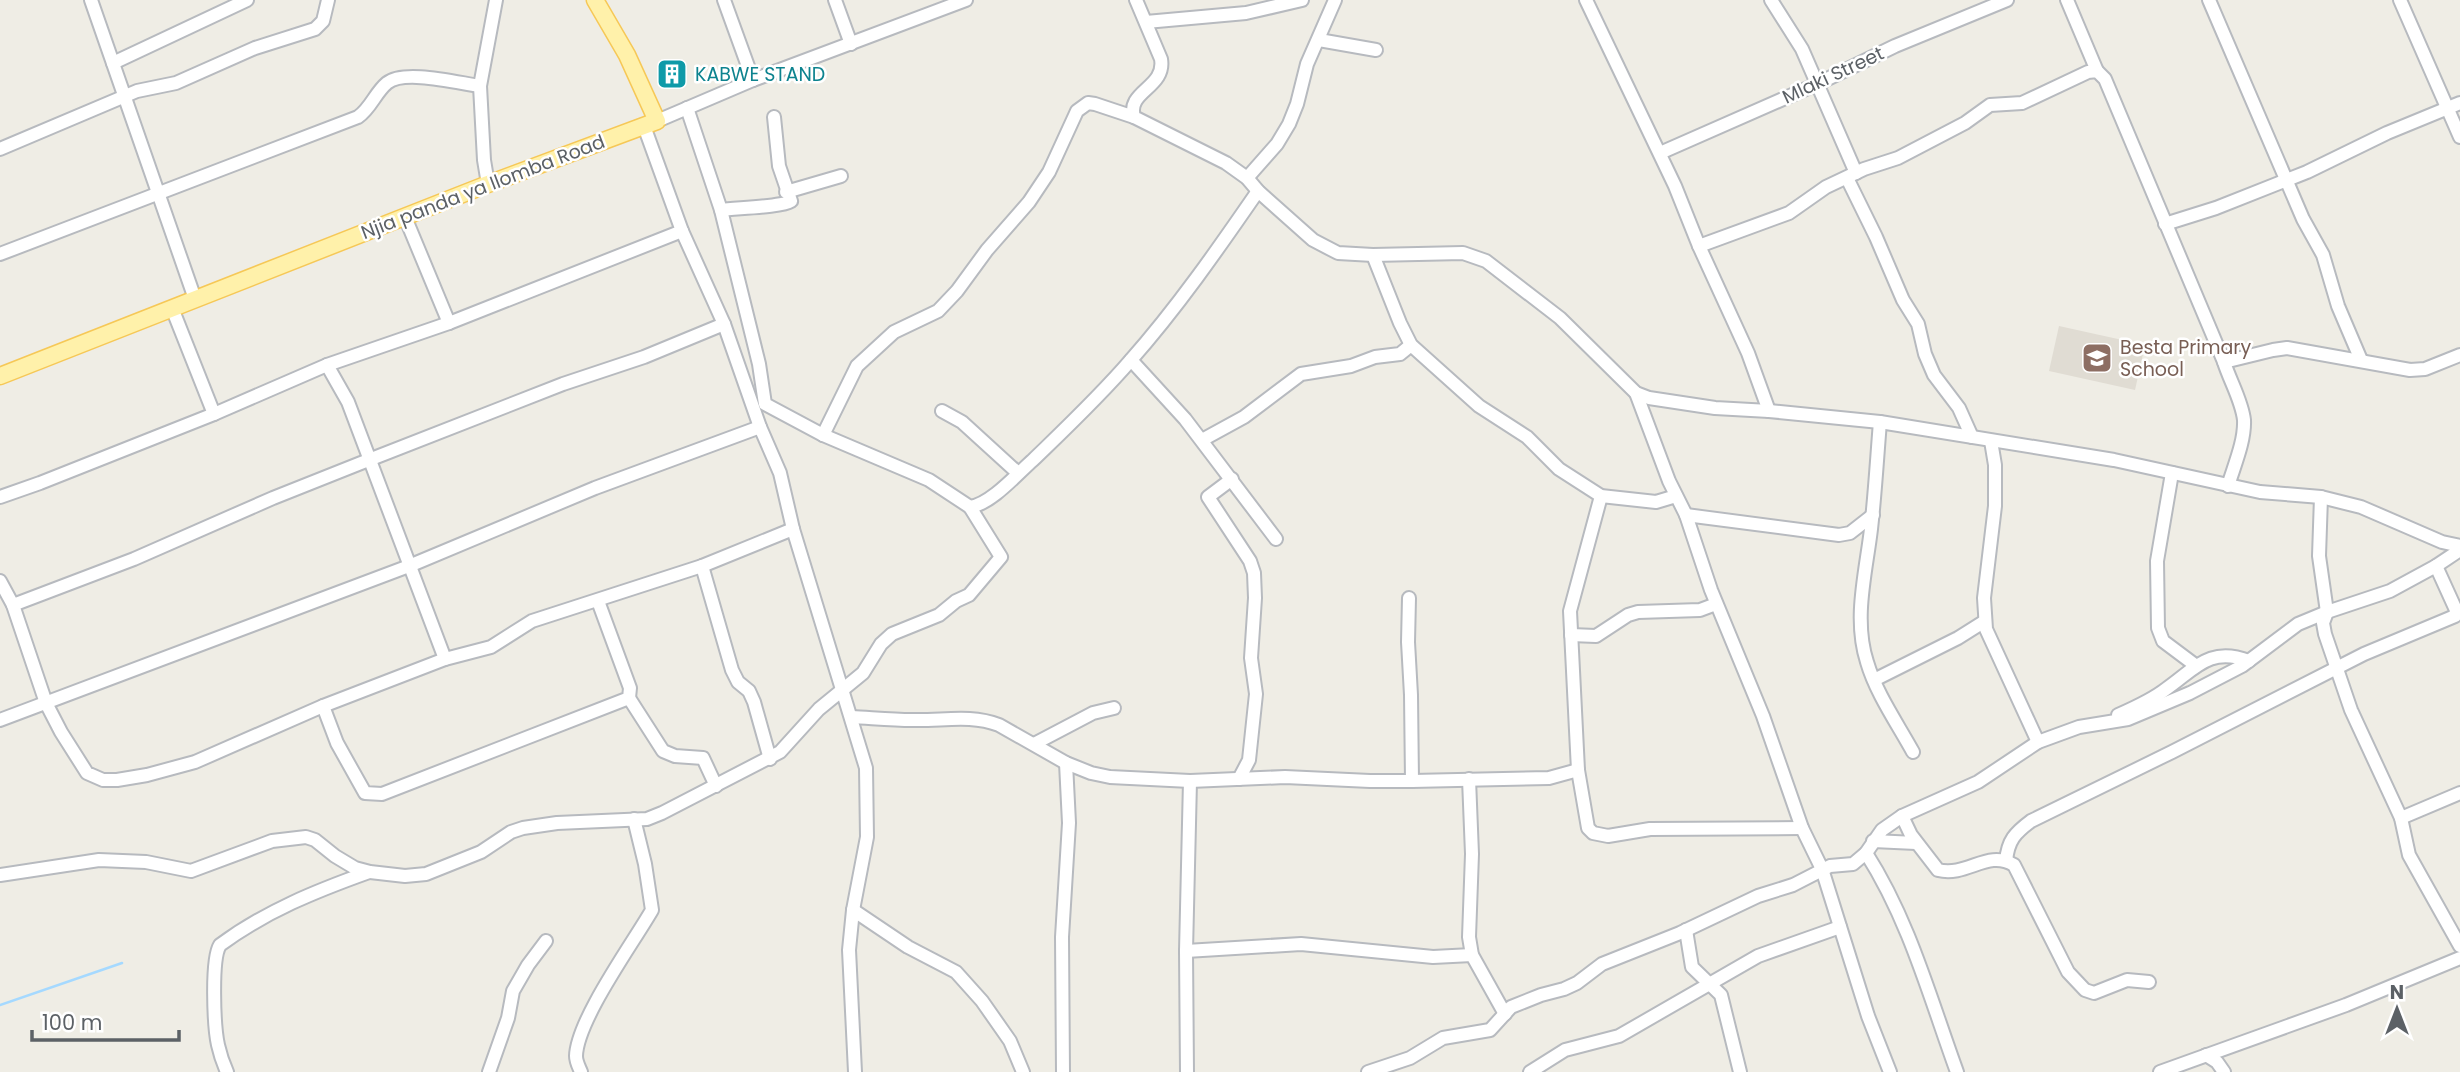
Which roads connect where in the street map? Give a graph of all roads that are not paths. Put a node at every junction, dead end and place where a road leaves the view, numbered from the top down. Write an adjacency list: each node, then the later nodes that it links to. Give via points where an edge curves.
1 (91, 0): 22 (street)
2 (247, 0): 22 (street)
3 (328, 0): 27 (street, via 323,20 315,29 255,48 176,83)
4 (496, 0): 26 (street)
5 (595, 0): 33 (main road, via 627,55)
6 (724, 0): 24 (street)
7 (835, 0): 20 (street)
8 (966, 0): 20 (street, Njia panda ya Ilomba Road)
9 (1136, 0): 18 (street)
10 (1302, 0): 18 (street, via 1246,13)
11 (1335, 0): 19 (street)
12 (1586, 0): 36 (street)
13 (1771, 0): 25 (street, via 1802,49)
14 (2007, 0): 25 (street, Mlaki Street, via 1895,46)
15 (2067, 0): 23 (street)
16 (2209, 0): 40 (street)
17 (2400, 0): 30 (street)
18 (1146, 22): 32 (street, via 1162,71 1135,101)
19 (1320, 40): 21 (street); 39 (street, via 1307,64 1290,124)
20 (851, 44): 24 (street, Njia panda ya Ilomba Road)
21 (1376, 50)
22 (113, 63): 27 (street)
23 (2097, 71): 37 (street, via 2022,103 1990,105 1898,158); 47 (street, via 2105,79)
24 (753, 80): 29 (street, Njia panda ya Ilomba Road)
25 (1817, 85): 36 (street, Mlaki Street); 37 (street)
26 (481, 86): 41 (street); 43 (street, via 399,76 387,83 358,117)
27 (124, 98): 35 (street); 43 (street)
28 (2460, 103): 30 (street)
29 (687, 108): 33 (street, Njia panda ya Ilomba Road); 45 (street)
30 (2447, 109): 34 (street); 40 (street)
31 (774, 117): 44 (street)
32 (1134, 117): 39 (street); 71 (street, via 1095,103 1077,111 1049,172 1029,202 938,311 894,332 857,366)
33 (651, 123): 41 (main road, Njia panda ya Ilomba Road); 48 (street)
34 (2460, 137)
35 (0, 149)
36 (1660, 153): 49 (street)
37 (1851, 175): 49 (street, via 1789,213); 72 (street, via 1903,300 1918,324 1934,375 1959,408)
38 (841, 176): 44 (street)
39 (1247, 178): 42 (street)
40 (2286, 179): 47 (street); 59 (street, via 2323,255)
41 (488, 184): 46 (main road, Njia panda ya Ilomba Road)
42 (1258, 191): 51 (street, via 1320,244 1338,253); 58 (street)
43 (160, 192): 50 (street); 52 (street)
44 (786, 192): 45 (street, via 790,201 781,206)
45 (721, 210): 71 (street, via 765,404)
46 (405, 217): 52 (main road, Njia panda ya Ilomba Road); 54 (street)
47 (2165, 224): 60 (street)
48 (682, 231): 54 (street); 55 (street)
49 (1699, 246): 66 (street)
50 (0, 254)
51 (1373, 255): 56 (street); 63 (street, via 1462,253 1486,261 1560,318)
52 (195, 299): 53 (main road, Njia panda ya Ilomba Road)
53 (172, 308): 62 (main road, Njia panda ya Ilomba Road); 67 (street)
54 (449, 323): 61 (street)
55 (724, 324): 70 (street); 75 (street)
56 (1411, 345): 73 (street, via 1399,355 1301,374 1244,417); 80 (street, via 1479,406 1527,437 1559,469)
57 (2460, 355): 59 (street, via 2418,370)
58 (1131, 360): 73 (street); 76 (street)
59 (2361, 360): 60 (street, via 2280,348)
60 (2224, 362): 79 (street, via 2244,421)
61 (327, 365): 67 (street); 75 (street, via 348,402)
62 (0, 376)
63 (1636, 393): 64 (street); 69 (street)
64 (1662, 401): 66 (street); 69 (street)
65 (942, 411): 76 (street, via 962,422)
66 (1769, 411): 68 (street)
67 (214, 414): 82 (street)
68 (1880, 422): 72 (street); 86 (street)
69 (1648, 424): 81 (street)
70 (760, 427): 87 (street, via 780,473); 92 (street, via 595,488)
71 (823, 435): 84 (street, via 919,475)
72 (1972, 437): 74 (street)
73 (1202, 440): 78 (street)
74 (1991, 441): 77 (street, via 2074,452); 101 (street, via 1995,506)
75 (369, 459): 92 (street); 99 (street)
76 (1018, 473): 84 (street)
77 (2172, 473): 79 (street); 105 (street, via 2157,561 2158,628 2163,641)
78 (1232, 480): 89 (street); 123 (street, via 1208,497 1250,561 1255,584 1251,659 1256,694 1249,760)
79 (2228, 486): 83 (street)
80 (1601, 496): 81 (street, via 1656,502); 102 (street, via 1570,611)
81 (1676, 496): 85 (street)
82 (0, 497)
83 (2321, 497): 91 (street, via 2361,507); 100 (street, via 2319,556)
84 (970, 507): 108 (street, via 1001,557 969,594 939,615 881,643 863,673)
85 (1686, 515): 88 (street); 98 (street)
86 (1873, 515): 88 (street); 90 (street)
87 (793, 529): 93 (street); 108 (street)
88 (1845, 535): 90 (street)
89 (1276, 539)
90 (1870, 543): 107 (street, via 1860,634)
91 (2460, 548): 94 (street)
92 (409, 566): 103 (street); 110 (street)
93 (702, 566): 97 (street); 119 (street, via 732,670 750,691)
94 (2436, 566): 100 (street, via 2390,591); 106 (street, via 2456,615)
95 (0, 581): 99 (street)
96 (1409, 598): 126 (street)
97 (598, 601): 103 (street, via 532,621 491,647); 109 (street)
98 (1716, 604): 102 (street, via 1700,610 1638,612 1596,636); 133 (street, via 1763,716)
99 (13, 605): 110 (street)
100 (2327, 612): 104 (street, via 2286,632); 106 (street, via 2324,629)
101 (1985, 621): 107 (street); 116 (street, via 1987,635)
102 (1571, 635): 121 (street)
103 (445, 659): 111 (street)
104 (2249, 661): 105 (street, via 2222,657); 115 (street, via 2137,716)
105 (2195, 665): 115 (street, via 2167,689)
106 (2337, 668): 131 (street, via 2351,710); 137 (street, via 2031,821 2009,841)
107 (1874, 680): 118 (street)
108 (843, 690): 113 (street); 119 (street)
109 (629, 698): 111 (street, via 382,794 362,789); 127 (street, via 663,751 703,758)
110 (46, 703): 111 (street, via 87,773 103,780 147,775 195,762); 114 (street)
111 (323, 706)
112 (1114, 708): 117 (street, via 1093,713)
113 (852, 717): 117 (street, via 973,718 999,725); 141 (street, via 866,768 867,837)
114 (0, 720)
115 (2106, 722): 116 (street, via 2079,726)
116 (2038, 742): 130 (street, via 1978,782)
117 (1034, 744): 120 (street)
118 (1913, 752)
119 (770, 759): 127 (street)
120 (1066, 763): 125 (street, via 1110,778); 160 (street, via 1069,832 1062,937)
121 (1578, 771): 122 (street, via 1549,778); 133 (street, via 1585,821 1593,833)
122 (1493, 778): 124 (street); 129 (street)
123 (1239, 779): 125 (street); 126 (street)
124 (1469, 779): 126 (street); 129 (street)
125 (1190, 781): 146 (street)
126 (1412, 781)
127 (716, 786): 132 (street, via 662,813)
128 (2460, 793): 131 (street)
129 (1470, 800): 147 (street)
130 (1902, 816): 134 (street); 135 (street)
131 (2402, 818): 145 (street, via 2409,855)
132 (634, 819): 139 (street, via 523,828 481,852 426,874); 157 (street, via 652,910 584,1028 577,1054)
133 (1802, 828): 138 (street)
134 (1873, 841): 135 (street); 136 (street)
135 (1916, 843): 137 (street, via 1938,870 1957,872 1986,861)
136 (1866, 853): 138 (street, via 1853,864); 166 (street, via 1903,925)
137 (2006, 861): 149 (street, via 2017,868 2068,972 2085,990 2094,993 2127,980)
138 (1822, 869): 142 (street); 143 (street)
139 (370, 872): 140 (street, via 355,868 306,837 272,841 191,871 146,862 99,860); 155 (street, via 274,910 220,945 214,979 217,1043)
140 (0, 875)
141 (853, 910): 158 (street, via 849,950); 159 (street, via 919,954 956,972 1010,1041)
142 (1840, 927): 150 (street, via 1758,957); 165 (street)
143 (1686, 930): 150 (street, via 1692,967); 151 (street, via 1602,964 1564,989 1519,1003)
144 (546, 941): 156 (street, via 513,991)
145 (2460, 946)
146 (1186, 951): 147 (street, via 1301,944 1433,957); 161 (street)
147 (1472, 954): 151 (street)
148 (2460, 958): 152 (street)
149 (2150, 982)
150 (1711, 984): 163 (street, via 1619,1035 1565,1050); 164 (street, via 1721,995)
151 (1505, 1014): 162 (street, via 1490,1030 1443,1038 1410,1058)
152 (2223, 1049): 153 (street); 154 (street)
153 (2206, 1055): 154 (street); 167 (street)
154 (2223, 1070)
155 (227, 1072)
156 (489, 1072)
157 (581, 1072)
158 (855, 1072)
159 (1023, 1072)
160 (1063, 1072)
161 (1187, 1072)
162 (1368, 1072)
163 (1530, 1072)
164 (1740, 1072)
165 (1889, 1072)
166 (1957, 1072)
167 (2160, 1072)

